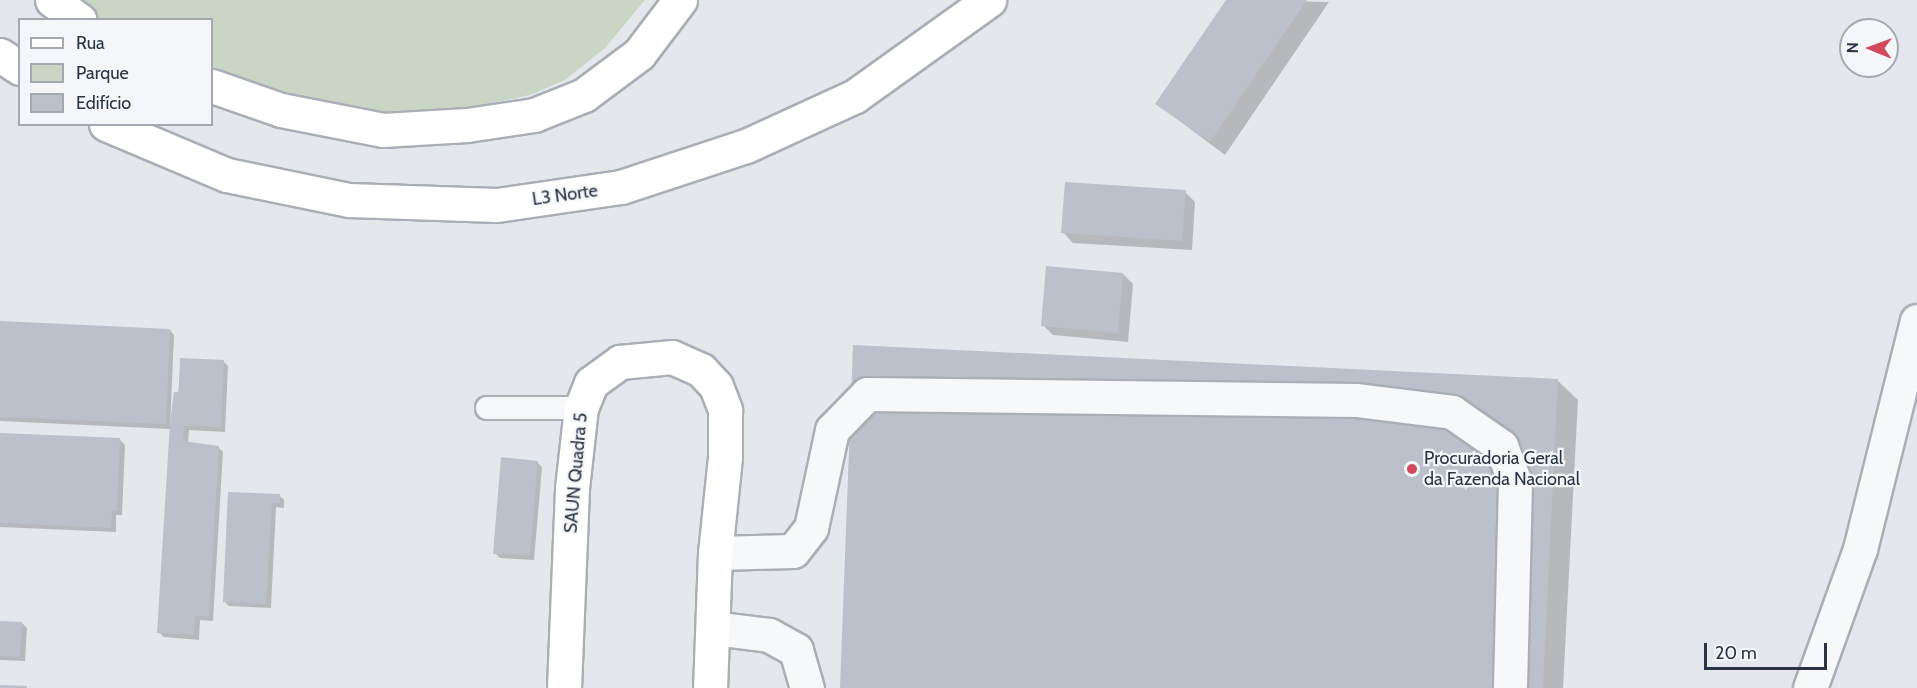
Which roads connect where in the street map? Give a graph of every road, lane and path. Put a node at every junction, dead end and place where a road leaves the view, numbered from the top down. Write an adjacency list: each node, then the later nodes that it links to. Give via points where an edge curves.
1 (51, 0): 4 (main road)
2 (680, 0): 7 (main road, via 639,54 584,95 534,115 467,125 383,130 280,110)
3 (990, 0): 8 (main road, L3 Norte, via 855,96 746,146 621,187 497,205 349,200 227,176)
4 (77, 18)
5 (0, 55): 6 (main road)
6 (18, 67)
7 (213, 86)
8 (111, 126)
9 (1917, 321): 18 (street, via 1860,549)
10 (487, 408): 11 (lane)
11 (581, 408): 12 (main road, SAUN Quadra 5, via 591,383 603,373 620,362 648,357 672,357 701,370 716,386 725,410 725,457); 14 (main road, SAUN Quadra 5, via 572,488)
12 (716, 553): 13 (main road, SAUN Quadra 5); 17 (street, via 793,551 811,528 832,430 867,394 1356,400 1452,412 1501,446 1515,482)
13 (713, 628): 15 (main road, SAUN Quadra 5); 16 (street, via 769,635 796,650)
14 (564, 688)
15 (710, 688)
16 (807, 688)
17 (1510, 688)
18 (1810, 688)

